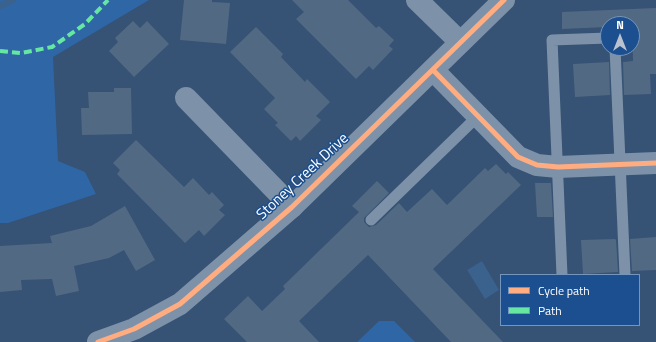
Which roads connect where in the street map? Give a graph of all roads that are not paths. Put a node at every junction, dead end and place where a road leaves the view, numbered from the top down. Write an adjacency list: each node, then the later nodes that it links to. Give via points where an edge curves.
1 (417, 0): 4 (street)
2 (504, 0): 4 (street, Stoney Creek Drive)
3 (600, 38): 11 (lane, via 552,40)
4 (460, 42): 6 (street, Stoney Creek Drive)
5 (615, 56): 10 (lane)
6 (433, 70): 8 (street); 12 (street, Stoney Creek Drive)
7 (186, 98): 12 (street)
8 (478, 116): 11 (street, via 518,157 537,165); 13 (lane)
9 (656, 164): 10 (street)
10 (620, 165): 11 (street); 15 (lane)
11 (558, 167): 14 (lane)
12 (292, 206): 16 (street, Stoney Creek Drive, via 180,304)
13 (371, 220)
14 (562, 274)
15 (625, 274)
16 (109, 340)

